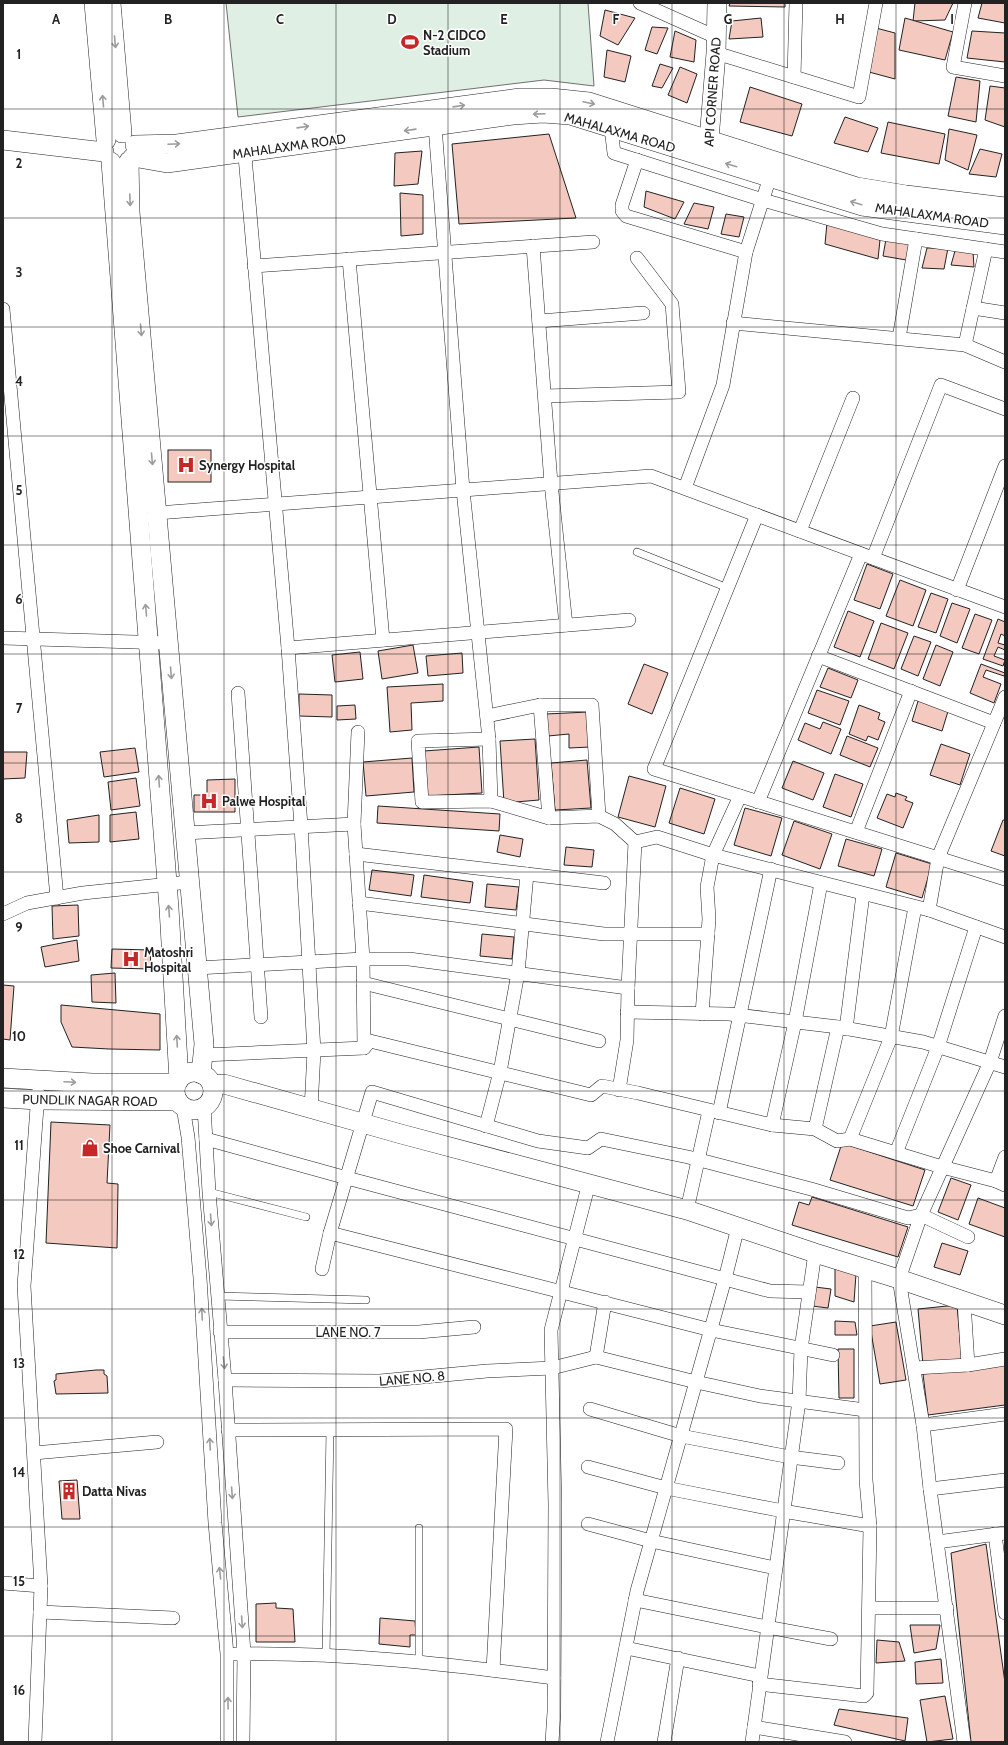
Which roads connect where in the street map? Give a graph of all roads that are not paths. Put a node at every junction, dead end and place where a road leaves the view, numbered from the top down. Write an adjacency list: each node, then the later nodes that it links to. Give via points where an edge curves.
1 (94, 3): 16 (street, one-way to 1)
2 (111, 3): 16 (street, one-way to 16)
3 (640, 3): 8 (street)
4 (717, 3): 8 (street, API CORNER ROAD)
5 (796, 3): 10 (street)
6 (876, 3): 10 (street, via 859,96)
7 (965, 3): 9 (street, via 953,67)
8 (716, 45): 10 (street); 15 (street, API CORNER ROAD)
9 (1005, 76)
10 (794, 77)
11 (435, 126): 12 (street, MAHALAXMA ROAD, one-way to 11, via 570,115 543,113); 14 (street, MAHALAXMA ROAD, one-way to 14); 26 (street)
12 (611, 128): 15 (street, MAHALAXMA ROAD); 17 (street, via 614,153)
13 (3, 140): 16 (street, MAHALAXMA ROAD)
14 (244, 144): 15 (street, MAHALAXMA ROAD, one-way to 15, via 520,98 551,98 589,102); 16 (street, MAHALAXMA ROAD, via 177,144); 31 (street)
15 (708, 149): 18 (street, MAHALAXMA ROAD, one-way to 15); 20 (street, MAHALAXMA ROAD, via 857,187)
16 (120, 150): 50 (street, one-way to 50, via 130,212); 64 (street, one-way to 16)
17 (637, 160): 19 (street); 27 (street, via 622,205 622,211 626,216)
18 (770, 177): 19 (street); 21 (street, MAHALAXMA ROAD, one-way to 18, via 862,206)
19 (763, 200): 22 (street, via 882,234); 27 (street)
20 (1005, 207)
21 (1005, 224)
22 (916, 239): 25 (street); 38 (street)
23 (593, 242): 24 (street)
24 (533, 246): 26 (street); 36 (street)
25 (986, 249): 28 (street); 32 (street)
26 (445, 252): 30 (street); 47 (street)
27 (746, 252): 37 (street)
28 (1005, 252)
29 (636, 258): 41 (street, via 672,304 678,392)
30 (349, 259): 31 (street); 48 (street)
31 (254, 266): 49 (street)
32 (973, 308): 35 (street); 39 (street)
33 (3, 309): 62 (street)
34 (643, 313): 36 (street)
35 (1005, 313)
36 (539, 321): 41 (street)
37 (733, 323): 38 (street); 46 (street, via 723,385)
38 (898, 338): 39 (street)
39 (965, 345): 40 (street)
40 (1005, 362)
41 (545, 396): 45 (street)
42 (853, 398): 52 (street)
43 (1005, 410): 54 (street, via 941,385)
44 (1005, 466): 56 (street)
45 (551, 483): 46 (street, via 651,476); 47 (street); 59 (street)
46 (685, 488): 51 (street)
47 (463, 490): 48 (street); 60 (street)
48 (371, 497): 49 (street); 63 (street)
49 (275, 504): 50 (street); 66 (street)
50 (157, 513): 65 (street)
51 (757, 515): 52 (street); 55 (street)
52 (800, 531): 54 (street)
53 (637, 552): 55 (lane)
54 (867, 556): 56 (street); 67 (street)
55 (728, 588): 76 (street, via 654,769)
56 (957, 590): 57 (street)
57 (1005, 608)
58 (629, 620): 59 (street)
59 (566, 625): 60 (street)
60 (478, 632): 63 (street); 72 (street)
61 (3, 638): 62 (street)
62 (34, 639): 64 (street); 98 (street)
63 (383, 640): 66 (street)
64 (148, 642): 65 (street); 96 (street, one-way to 64)
65 (168, 643): 85 (street, one-way to 85)
66 (288, 648): 82 (street)
67 (818, 656): 68 (street); 78 (street)
68 (911, 691): 73 (street); 84 (street)
69 (238, 693): 83 (street)
70 (1005, 697): 73 (street)
71 (540, 705): 72 (street); 79 (street, via 592,705); 80 (street)
72 (487, 716): 75 (street)
73 (994, 723): 89 (street)
74 (358, 732): 81 (street)
75 (489, 739): 77 (street); 77 (street, via 418,741 422,802)
76 (740, 796): 78 (street); 88 (street)
77 (491, 801): 80 (street)
78 (758, 802): 84 (street)
79 (598, 816): 80 (street); 86 (street, via 615,824)
80 (549, 818)
81 (354, 824): 82 (street); 87 (street)
82 (301, 826): 83 (street); 109 (street)
83 (248, 829): 85 (street); 110 (street)
84 (856, 832): 89 (street)
85 (185, 833): 93 (street)
86 (635, 842): 88 (street, via 657,837); 106 (street)
87 (356, 854): 91 (street); 99 (street)
88 (713, 855): 90 (street); 105 (street, via 707,887)
89 (938, 858): 92 (street); 101 (street)
90 (771, 869): 95 (street); 117 (street)
91 (527, 874): 94 (street); 103 (street)
92 (1005, 879)
93 (189, 882): 96 (street); 111 (street)
94 (604, 883)
95 (821, 883): 97 (street); 121 (street)
96 (167, 884): 98 (street); 136 (street, one-way to 96)
97 (863, 894): 100 (street); 122 (street)
98 (57, 898): 102 (street, via 27,903)
99 (359, 903): 103 (street); 108 (street)
100 (915, 907): 101 (street); 123 (street)
101 (929, 910): 104 (street)
102 (3, 914)
103 (522, 924): 106 (street); 112 (street)
104 (976, 927): 107 (street); 125 (street)
105 (708, 934): 106 (street); 116 (street)
106 (630, 935): 114 (street)
107 (1005, 938)
108 (363, 958): 109 (street); 112 (street, via 409,958); 113 (street)
109 (309, 961): 110 (street); 127 (street)
110 (258, 964): 111 (street); 119 (street)
111 (197, 968): 128 (street)
112 (518, 973): 114 (street); 120 (street)
113 (363, 983): 120 (street); 126 (street)
114 (628, 988): 115 (street)
115 (627, 1012): 116 (street); 135 (street, via 627,1040)
116 (702, 1014): 117 (street)
117 (740, 1016): 121 (street); 141 (street)
118 (1005, 1016): 129 (street)
119 (262, 1017)
120 (509, 1019): 124 (street); 131 (street)
121 (795, 1022): 122 (street); 143 (street)
122 (842, 1028): 123 (street); 145 (street)
123 (892, 1037): 125 (street); 146 (street)
124 (600, 1041)
125 (938, 1047): 129 (street); 148 (street)
126 (364, 1048): 127 (street); 131 (street, via 370,1041)
127 (314, 1050): 128 (street); 140 (street)
128 (203, 1055): 133 (street)
129 (990, 1062): 130 (street); 151 (street)
130 (1005, 1067)
131 (500, 1072): 135 (street, via 591,1095 602,1086); 144 (street)
132 (3, 1078): 134 (street, PUNDLIK NAGAR ROAD)
133 (207, 1079): 136 (street, via 193,1072 186,1074); 139 (street, via 211,1097); 140 (street)
134 (39, 1080): 136 (street, PUNDLIK NAGAR ROAD, one-way to 136); 138 (street)
135 (619, 1090): 141 (street)
136 (179, 1093): 138 (street, PUNDLIK NAGAR ROAD); 139 (street, via 190,1110); 165 (street, via 188,1137)
137 (3, 1098): 138 (street, PUNDLIK NAGAR ROAD)
138 (38, 1100): 198 (street, via 24,1286)
139 (204, 1107): 147 (street)
140 (311, 1108): 142 (street)
141 (714, 1112): 143 (street); 150 (street)
142 (363, 1123): 144 (street, via 372,1092); 152 (street); 153 (street)
143 (772, 1125): 145 (street)
144 (486, 1126): 150 (street, via 564,1146 588,1148 601,1139)
145 (815, 1129): 146 (street, via 837,1141)
146 (850, 1138): 148 (street)
147 (206, 1139): 152 (street); 155 (street)
148 (896, 1153): 151 (street)
149 (1005, 1157): 154 (street)
150 (699, 1159): 156 (street); 157 (street, via 908,1218)
151 (942, 1167): 154 (street); 157 (street)
152 (347, 1178): 160 (street); 162 (street)
153 (589, 1183): 156 (street); 162 (street)
154 (1001, 1183)
155 (209, 1192): 158 (lane); 164 (street, one-way to 164)
156 (687, 1210): 159 (street)
157 (921, 1215): 161 (street); 169 (street)
158 (306, 1217)
159 (738, 1227): 163 (street); 168 (street)
160 (330, 1234): 166 (street); 170 (street)
161 (968, 1237)
162 (575, 1239): 168 (street); 170 (street)
163 (815, 1253): 167 (street); 171 (street)
164 (215, 1265): 165 (street); 172 (street)
165 (199, 1267): 224 (street, one-way to 165, via 215,1523)
166 (322, 1269)
167 (866, 1269): 169 (street); 191 (street)
168 (725, 1279): 171 (street, via 770,1291); 178 (street)
169 (899, 1279): 175 (street); 186 (street)
170 (561, 1291): 174 (street); 185 (street, via 551,1330)
171 (809, 1292): 180 (street)
172 (218, 1296): 173 (lane); 179 (street)
173 (366, 1300)
174 (605, 1302): 178 (street); 182 (street)
175 (964, 1302): 176 (street); 184 (street)
176 (1005, 1316)
177 (474, 1327): 179 (street, LANE NO. 7, via 419,1332)
178 (711, 1330): 180 (street); 188 (street)
179 (220, 1332): 187 (street, one-way to 187)
180 (801, 1349): 181 (street); 189 (street)
181 (833, 1355)
182 (596, 1357): 185 (street, LANE NO. 8); 188 (street)
183 (1005, 1359): 184 (street)
184 (968, 1365): 186 (street)
185 (552, 1368): 187 (street, LANE NO. 8, via 380,1381); 230 (street, via 555,1504)
186 (914, 1368): 193 (street)
187 (225, 1380): 194 (street)
188 (696, 1382): 189 (street, via 760,1396); 196 (street)
189 (799, 1401): 191 (street); 199 (street)
190 (590, 1409): 196 (street)
191 (865, 1410): 207 (street, via 866,1480)
192 (1005, 1414): 193 (street)
193 (923, 1425): 204 (street)
194 (228, 1430): 195 (street); 225 (street, one-way to 225)
195 (330, 1430): 226 (lane); 229 (street, via 506,1429)
196 (681, 1436): 199 (street); 203 (street)
197 (157, 1442): 198 (street)
198 (34, 1453): 214 (street)
199 (790, 1457): 200 (street); 205 (street)
200 (838, 1463)
201 (588, 1467): 203 (street)
202 (1005, 1480): 204 (street)
203 (666, 1488): 205 (street); 210 (street)
204 (930, 1489): 211 (street)
205 (783, 1511): 207 (street); 212 (street)
206 (588, 1524): 210 (street)
207 (870, 1526): 216 (street)
208 (419, 1528): 228 (lane)
209 (1000, 1534): 211 (street); 219 (street)
210 (651, 1541): 212 (street); 215 (street)
211 (937, 1542): 217 (street)
212 (775, 1568): 221 (street)
213 (3, 1583): 214 (street)
214 (42, 1586): 218 (street)
215 (635, 1600): 221 (street); 223 (street)
216 (870, 1608): 217 (street); 231 (street, via 866,1695)
217 (947, 1608): 241 (street)
218 (40, 1612): 220 (street); 233 (street)
219 (1005, 1613)
220 (173, 1618)
221 (767, 1627): 222 (street); 231 (street)
222 (831, 1639)
223 (626, 1648): 227 (street); 237 (street)
224 (228, 1654): 225 (street); 234 (street, one-way to 224)
225 (244, 1654): 226 (street); 235 (street)
226 (326, 1656): 228 (street, via 360,1656)
227 (678, 1658): 231 (street); 238 (street)
228 (419, 1662): 229 (street)
229 (493, 1670): 230 (street)
230 (554, 1678): 236 (street)
231 (760, 1680): 232 (street)
232 (754, 1727): 239 (street); 240 (street)
233 (35, 1742)
234 (227, 1742)
235 (244, 1742)
236 (552, 1742)
237 (607, 1742)
238 (664, 1742)
239 (752, 1742)
240 (844, 1742)
241 (964, 1742)

